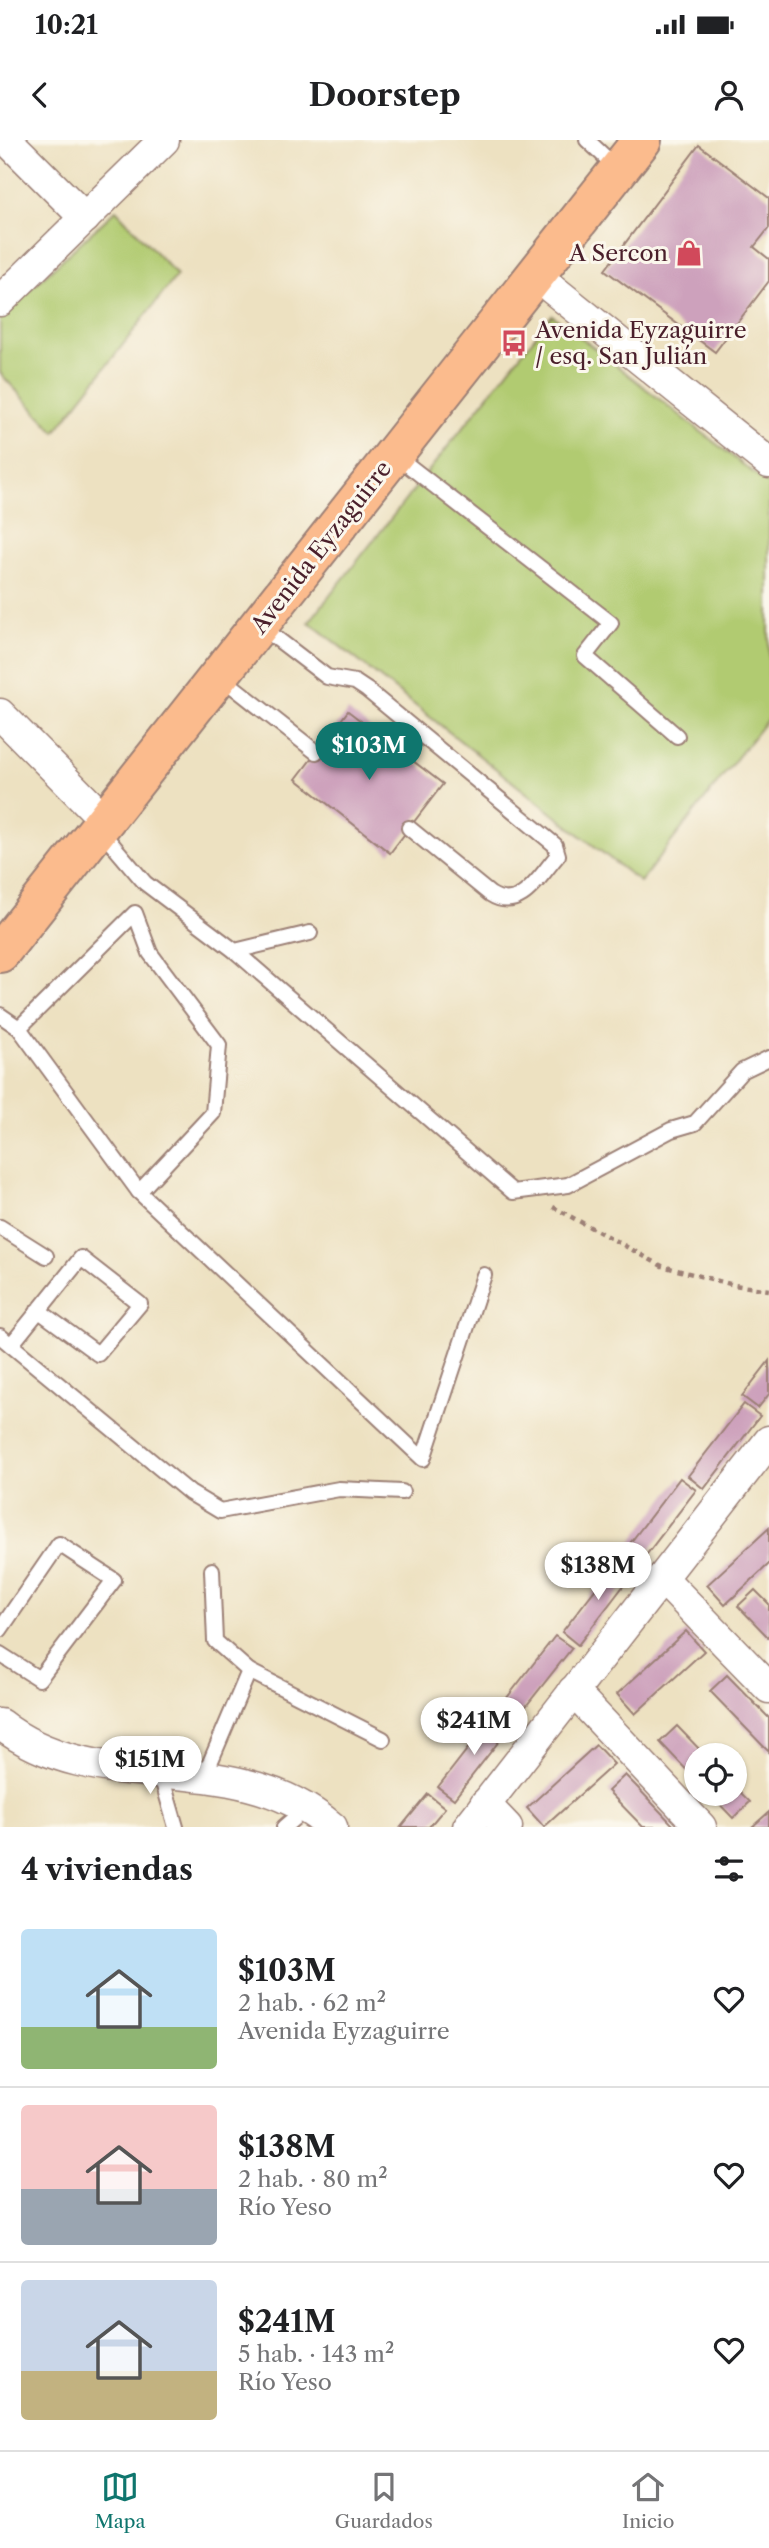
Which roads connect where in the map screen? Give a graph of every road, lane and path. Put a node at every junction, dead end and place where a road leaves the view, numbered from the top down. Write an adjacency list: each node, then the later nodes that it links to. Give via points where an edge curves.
1 (7, 140): 6 (street)
2 (164, 140): 6 (street)
3 (587, 140): 5 (lane)
4 (642, 140): 5 (main road, Avenida Eyzaguirre)
5 (619, 170): 7 (main road, Avenida Eyzaguirre)
6 (85, 218): 8 (street)
7 (535, 275): 9 (main road, Avenida Eyzaguirre); 10 (street)
8 (0, 301)
9 (394, 454): 11 (main road, Avenida Eyzaguirre); 14 (lane, via 611,624 585,656)
10 (769, 463)
11 (259, 625): 12 (main road, Avenida Eyzaguirre); 17 (lane, via 327,677 355,682 368,690 555,845 558,855 527,892 506,901 490,894)
12 (219, 676): 15 (lane); 16 (main road, Avenida Eyzaguirre)
13 (0, 714): 16 (street)
14 (677, 736)
15 (316, 752)
16 (102, 825): 19 (lane, via 145,883); 20 (main road, Avenida Eyzaguirre)
17 (409, 828)
18 (310, 933): 19 (lane)
19 (235, 951): 25 (lane)
20 (0, 953)
21 (0, 1015): 22 (lane)
22 (19, 1028): 24 (lane); 24 (lane, via 135,913 150,953 219,1045 213,1113)
23 (769, 1058): 25 (lane, via 741,1071 695,1123 671,1130 568,1185)
24 (139, 1192): 28 (lane, via 423,1459)
25 (513, 1192): 29 (path, via 537,1198 662,1266)
26 (0, 1227): 27 (lane)
27 (46, 1256)
28 (484, 1275)
29 (769, 1290)
30 (38, 1310): 30 (lane, via 81,1258 140,1304 98,1354); 31 (lane)
31 (5, 1340): 33 (lane, via 190,1493 220,1511 339,1489)
32 (763, 1461): 35 (street)
33 (402, 1492)
34 (212, 1570): 38 (lane, via 215,1641)
35 (662, 1578): 39 (street); 40 (street)
36 (0, 1630): 37 (lane, via 59,1544 114,1580 39,1679)
37 (0, 1654)
38 (248, 1671): 42 (lane); 44 (lane)
39 (769, 1688)
40 (573, 1691): 45 (street); 50 (street)
41 (0, 1724): 43 (street, via 24,1741 65,1758)
42 (383, 1739)
43 (160, 1772): 44 (street); 47 (lane)
44 (204, 1777): 46 (street, via 257,1786)
45 (476, 1816): 49 (street)
46 (295, 1818): 48 (street)
47 (176, 1827)
48 (332, 1827)
49 (507, 1827)
50 (701, 1827)

